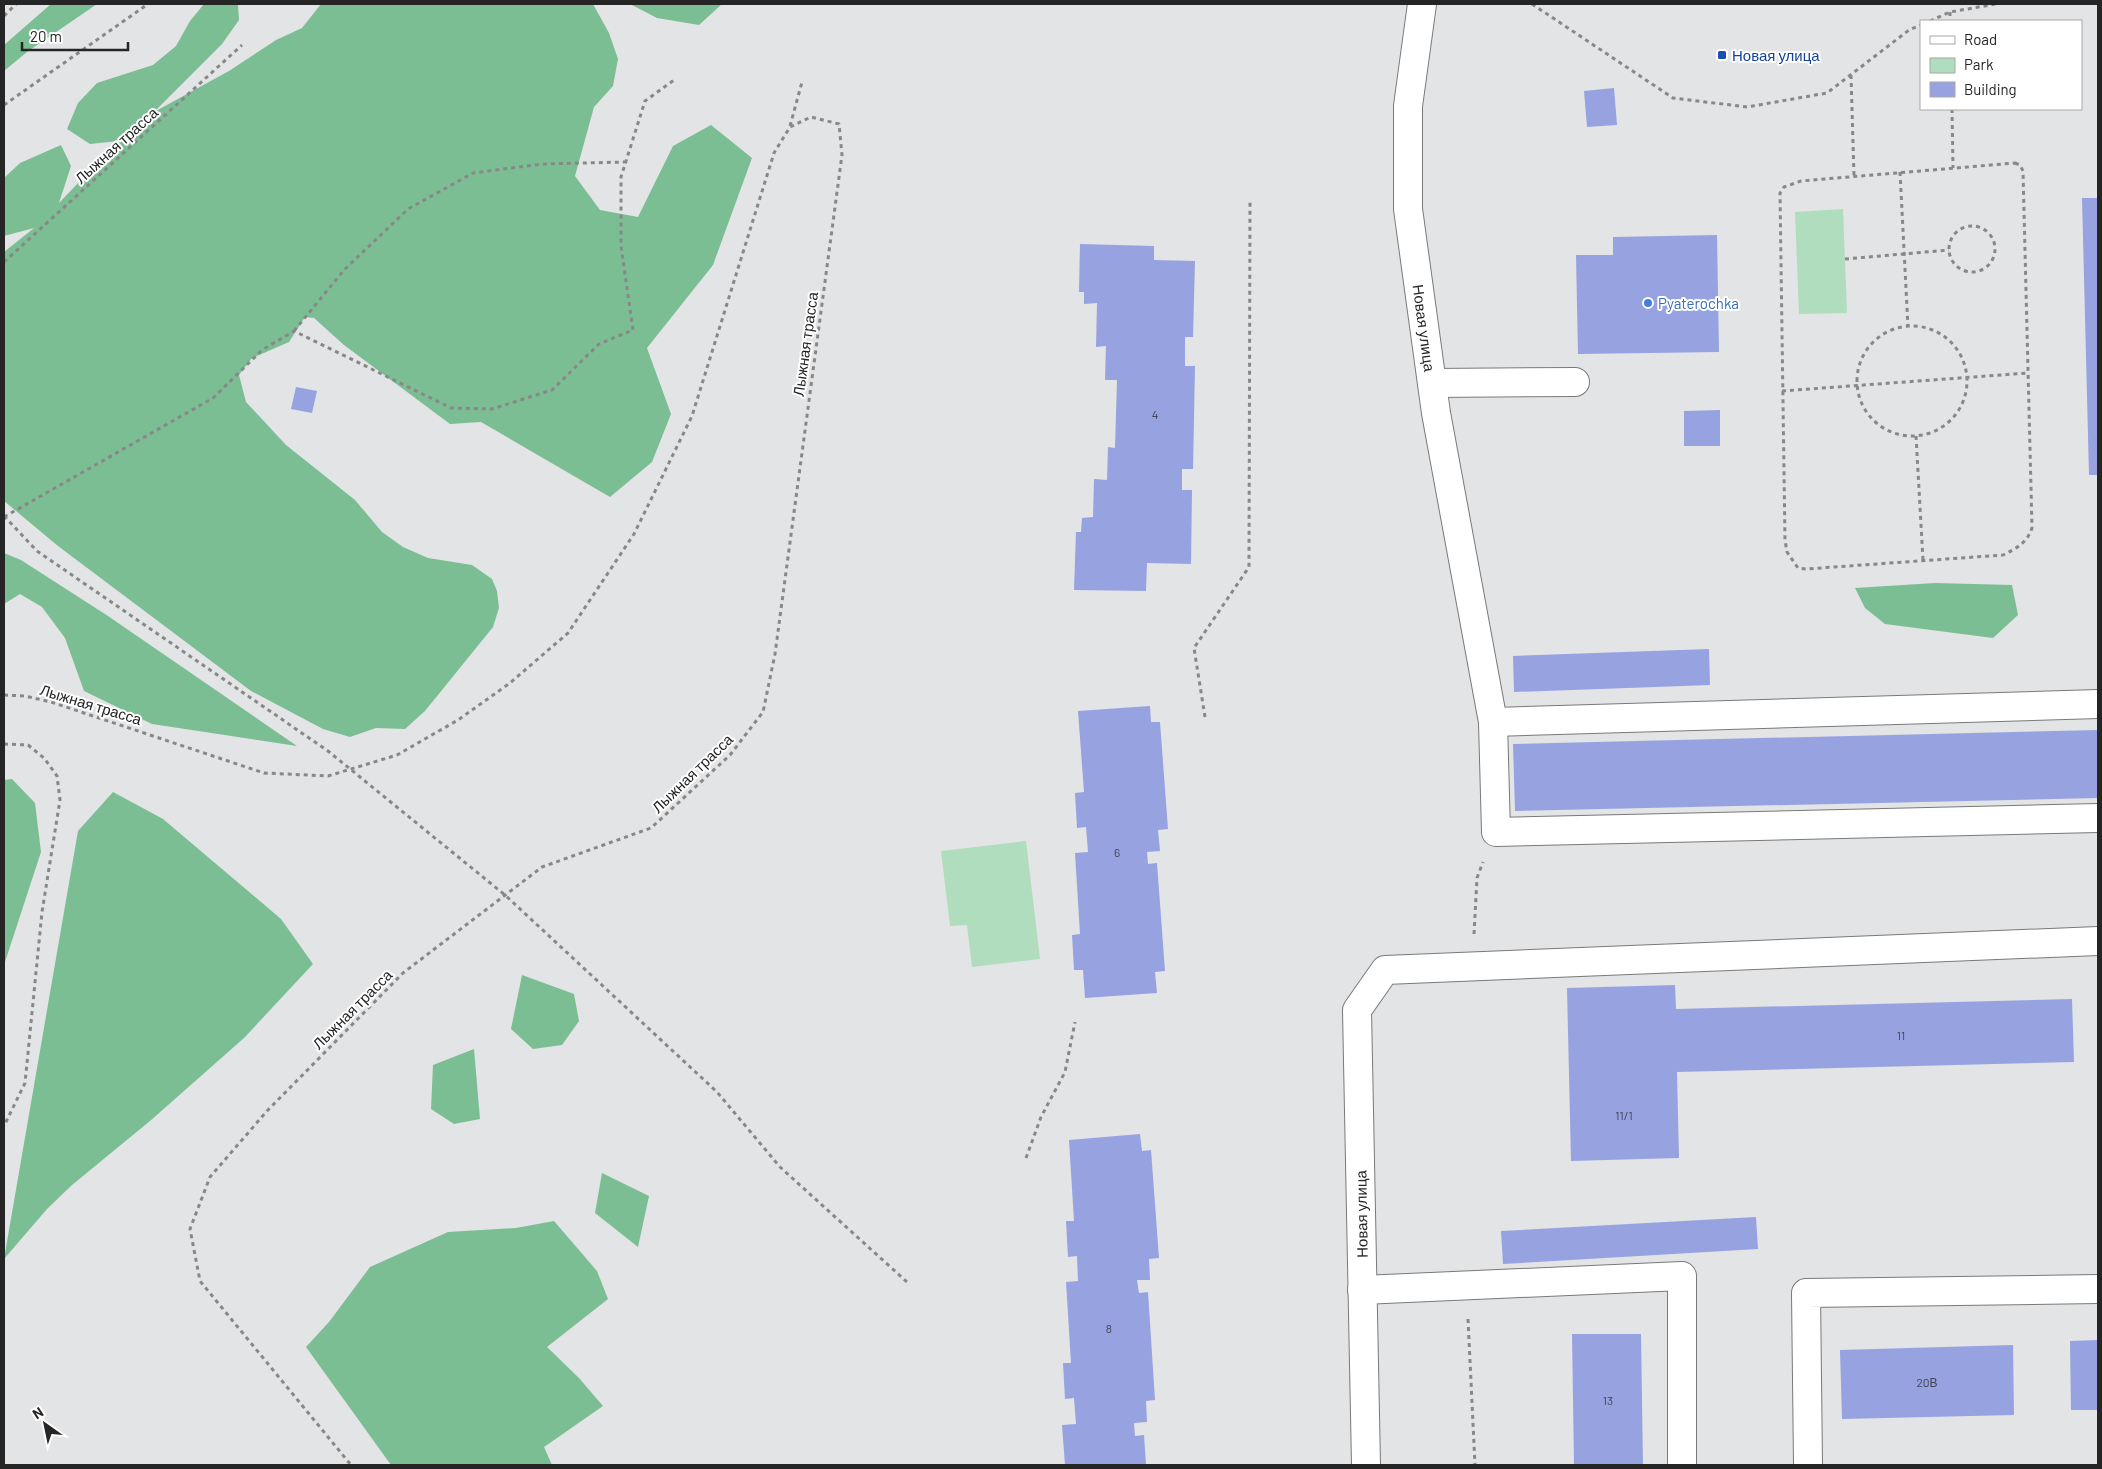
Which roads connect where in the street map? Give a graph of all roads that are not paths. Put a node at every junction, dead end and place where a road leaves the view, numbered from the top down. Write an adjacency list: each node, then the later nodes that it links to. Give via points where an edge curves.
1 (1422, 4): 3 (street, Новая улица, via 1408,106 1408,209)
2 (1575, 382): 3 (street)
3 (1432, 383): 5 (street, Новая улица)
4 (2098, 704): 5 (street)
5 (1493, 722): 6 (street, Новая улица, via 1496,832)
6 (2098, 818)
7 (2098, 941): 9 (street, Новая улица, via 1384,970 1357,1010)
8 (2098, 1289): 12 (street, via 1806,1293)
9 (1362, 1290): 10 (street, Новая улица); 11 (street, via 1682,1276)
10 (1366, 1465)
11 (1682, 1465)
12 (1808, 1465)

